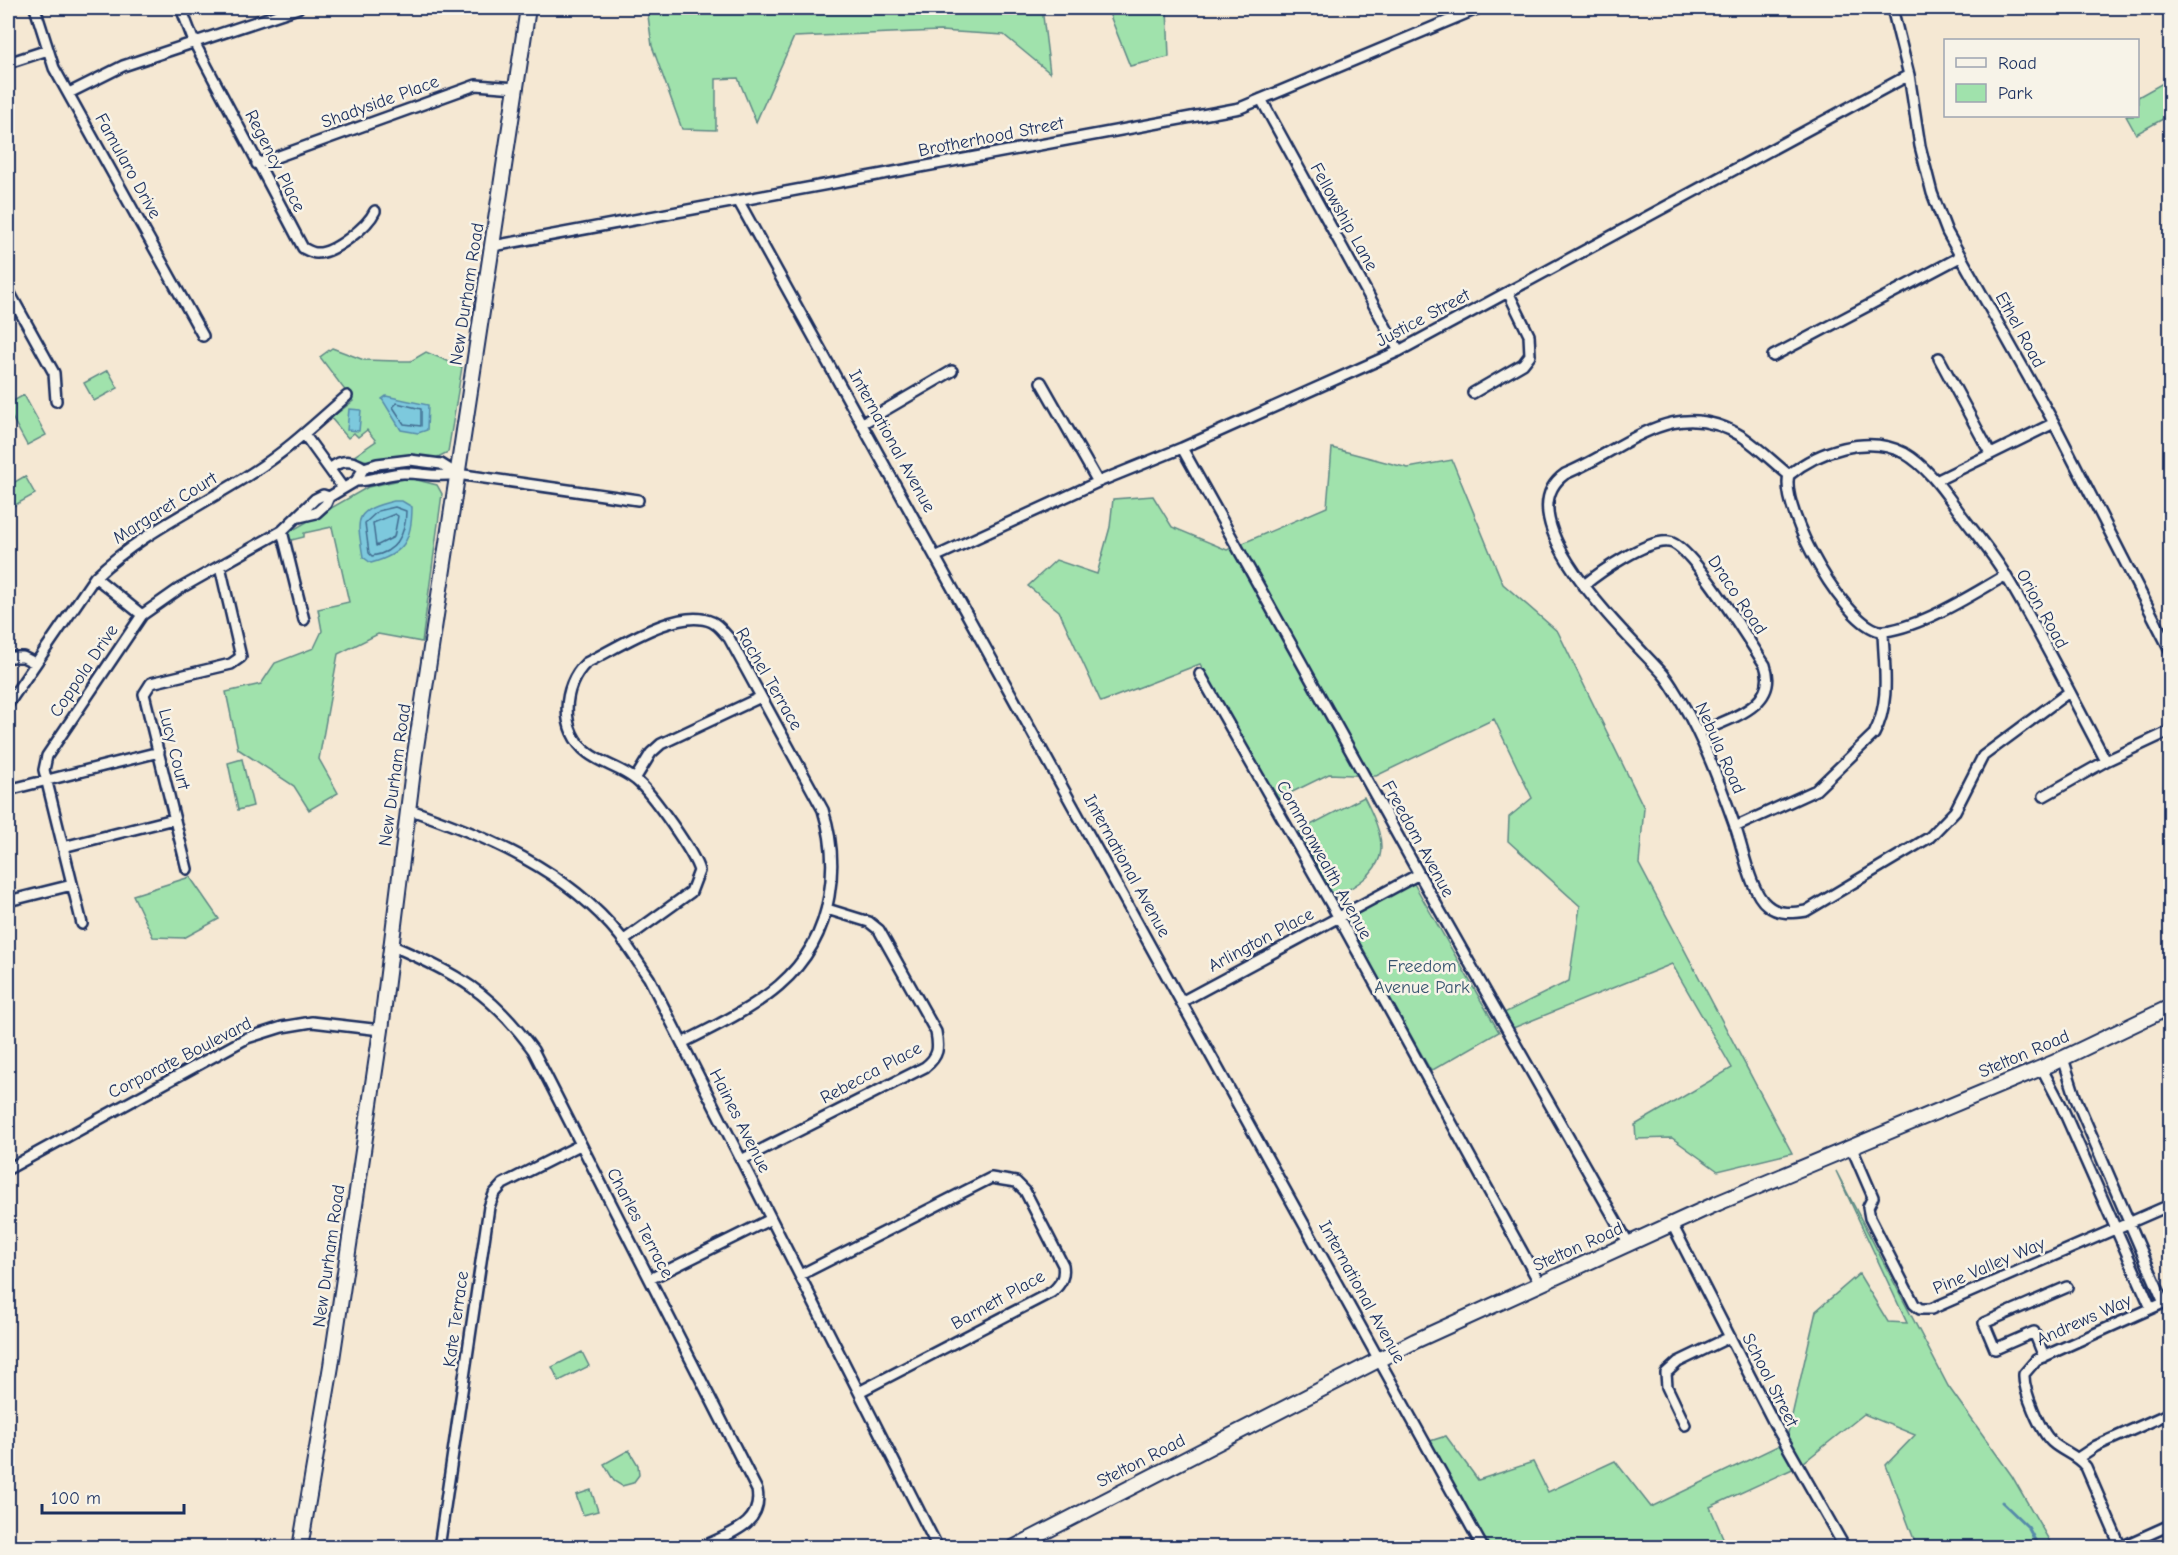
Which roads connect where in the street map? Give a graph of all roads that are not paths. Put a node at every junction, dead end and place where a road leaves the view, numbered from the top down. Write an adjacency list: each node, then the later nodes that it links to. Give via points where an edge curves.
1 (35, 8): 8 (street, Famularo Drive)
2 (181, 8): 7 (street, Regency Place)
3 (298, 8): 7 (street)
4 (528, 8): 11 (main road, New Durham Road)
5 (1479, 8): 13 (street, Brotherhood Street)
6 (1892, 8): 10 (street, Ethel Road)
7 (194, 42): 12 (street, via 123,66); 14 (street, Regency Place)
8 (48, 50): 9 (street); 12 (street, Famularo Drive)
9 (8, 63)
10 (1909, 75): 18 (street, Ethel Road, via 1932,193); 20 (street, Justice Street)
11 (516, 88): 14 (street, Shadyside Place, via 476,85); 17 (main road, New Durham Road)
12 (69, 93): 21 (street, Famularo Drive)
13 (1261, 99): 15 (street, Brotherhood Street, via 1240,108); 22 (street, Fellowship Lane)
14 (257, 164): 16 (street, Regency Place, via 297,240 310,252 325,252 364,228)
15 (739, 202): 17 (street, Brotherhood Street); 30 (street, International Avenue)
16 (375, 211)
17 (493, 246): 37 (main road, New Durham Road)
18 (1960, 257): 23 (street); 31 (street, Ethel Road)
19 (8, 290): 29 (street, via 54,373)
20 (1508, 292): 22 (street, Justice Street); 27 (street, via 1529,335 1530,355 1523,364)
21 (203, 336)
22 (1399, 351): 33 (street, Justice Street)
23 (1773, 356)
24 (1939, 358): 34 (street)
25 (952, 371): 30 (street)
26 (1041, 382): 41 (street)
27 (1473, 393)
28 (347, 396): 32 (street, Margaret Court)
29 (56, 401)
30 (863, 423): 45 (street, International Avenue)
31 (2054, 423): 34 (street); 53 (street, Ethel Road)
32 (304, 434): 35 (street); 48 (street, Margaret Court, via 257,470 141,538)
33 (1182, 448): 41 (street, Justice Street); 73 (street, Freedom Avenue)
34 (1990, 453): 40 (street)
35 (331, 468): 36 (street, via 343,461); 42 (street)
36 (364, 468): 37 (street, via 410,460 441,464); 39 (street)
37 (457, 474): 39 (street, Coppola Drive, via 438,478 404,473); 43 (street); 68 (main road, New Durham Road)
38 (1789, 475): 40 (street, Orion Road, via 1845,448 1874,445 1903,453); 49 (street, Nebula Road, via 1743,437 1684,419 1664,423 1565,474 1552,489 1549,514 1561,554); 52 (street, via 1787,491 1813,558 1858,618)
39 (356, 481): 42 (street, Coppola Drive)
40 (1936, 481): 47 (street, Orion Road)
41 (1098, 482): 45 (street, Justice Street)
42 (343, 488): 44 (street, Coppola Drive, via 329,497 315,499)
43 (638, 500)
44 (282, 531): 46 (street, Coppola Drive); 51 (street)
45 (937, 556): 81 (street, International Avenue)
46 (220, 566): 50 (street, Coppola Drive); 62 (street, Lucy Court, via 241,657 231,664 156,681 147,688 145,700)
47 (2006, 575): 52 (street, via 1941,611); 57 (street, Orion Road)
48 (95, 577): 50 (street); 55 (street, Margaret Court)
49 (1583, 586): 61 (street, Nebula Road, via 1666,677); 61 (street, Draco Road, via 1608,567 1662,542 1679,546 1696,564 1765,665 1769,682 1764,696 1755,705)
50 (142, 615): 65 (street, Coppola Drive, via 47,756)
51 (304, 620)
52 (1882, 632): 70 (street, via 1886,696 1874,734 1816,790)
53 (2170, 650)
54 (8, 657): 55 (street, via 23,657)
55 (35, 663): 59 (street, Margaret Court)
56 (1200, 674): 77 (street, Commonwealth Avenue)
57 (2069, 692): 63 (street, Orion Road); 70 (street, Nebula Road, via 1983,756 1955,811 1930,837 1806,911 1775,910 1760,897)
58 (762, 697): 64 (street, via 662,744); 64 (street, Rachel Terrace, via 729,638 714,622 697,617 668,622 586,663 577,672 567,696 576,739 587,752); 76 (street, Rachel Terrace, via 830,830 832,882)
59 (8, 704)
60 (2170, 731): 63 (street)
61 (1698, 733): 70 (street, Nebula Road)
62 (159, 752): 65 (street); 69 (street, Lucy Court)
63 (2106, 760): 67 (street)
64 (634, 779): 79 (street, Rachel Terrace, via 688,847 699,871 691,892)
65 (46, 780): 66 (street); 71 (street, Coppola Drive)
66 (8, 790)
67 (2044, 796)
68 (408, 809): 79 (street, Haines Avenue, via 508,847 585,901); 80 (main road, New Durham Road)
69 (174, 819): 71 (street); 72 (street, Lucy Court)
70 (1736, 827)
71 (63, 848): 74 (street, Coppola Drive)
72 (187, 869)
73 (1419, 874): 77 (street, Arlington Place); 96 (street, Freedom Avenue)
74 (72, 885): 75 (street); 78 (street, Coppola Drive)
75 (8, 901)
76 (827, 909): 84 (street, Rachel Terrace, via 816,942 801,965 782,983 734,1017); 89 (street, Rebecca Place, via 869,922 879,930 936,1032 936,1058)
77 (1339, 918): 81 (street, Arlington Place); 99 (street, Commonwealth Avenue)
78 (82, 924)
79 (623, 941): 84 (street, Haines Avenue, via 649,978)
80 (393, 946): 83 (main road, New Durham Road); 87 (street, Charles Terrace, via 461,978 494,1002 532,1050)
81 (1183, 1001): 105 (street, International Avenue)
82 (2170, 1007): 85 (main road, Stelton Road)
83 (381, 1030): 90 (street, Corporate Boulevard, via 312,1022 247,1038); 112 (main road, New Durham Road)
84 (682, 1043): 89 (street, Haines Avenue)
85 (2062, 1058): 86 (main road, Stelton Road); 93 (street)
86 (2041, 1067): 88 (main road, Stelton Road); 95 (street)
87 (580, 1144): 98 (street, Charles Terrace); 113 (street, Kate Terrace, via 503,1184 489,1207)
88 (1851, 1146): 94 (main road, Stelton Road); 95 (street, Pine Valley Way, via 1873,1197 1868,1207 1870,1218 1920,1309 1938,1306)
89 (741, 1160): 92 (street, Haines Avenue)
90 (8, 1168)
91 (2170, 1204): 93 (street, Pine Valley Way)
92 (771, 1220): 97 (street, Haines Avenue); 98 (street)
93 (2129, 1223): 95 (street, Pine Valley Way); 101 (street)
94 (1672, 1224): 96 (main road, Stelton Road); 103 (street, School Street)
95 (2116, 1229): 102 (street)
96 (1629, 1244): 99 (main road, Stelton Road)
97 (800, 1275): 106 (street, Haines Avenue); 106 (street, Barnett Place, via 991,1178 1016,1182 1024,1191 1058,1254 1065,1274 1053,1292)
98 (650, 1279): 114 (street, Charles Terrace, via 758,1497 756,1514 748,1523)
99 (1540, 1284): 105 (main road, Stelton Road)
100 (2067, 1287): 104 (street, via 1984,1323 1995,1349 2034,1332)
101 (2167, 1302): 102 (street, Andrews Way)
102 (2151, 1308): 104 (street, Andrews Way)
103 (1730, 1337): 108 (street, via 1678,1362 1666,1373 1667,1387); 118 (street, School Street, via 1774,1424)
104 (2044, 1357): 109 (street, Andrews Way, via 2026,1368 2025,1385 2050,1440)
105 (1380, 1359): 116 (main road, Stelton Road); 117 (street, International Avenue)
106 (859, 1392): 115 (street, Haines Avenue)
107 (2170, 1413): 109 (street)
108 (1685, 1425)
109 (2078, 1458): 111 (street, Andrews Way, via 2086,1467)
110 (2170, 1525): 111 (street, Andrews Way)
111 (2121, 1547)
112 (300, 1548)
113 (440, 1548)
114 (700, 1548)
115 (938, 1548)
116 (1013, 1548)
117 (1483, 1548)
118 (1845, 1548)

